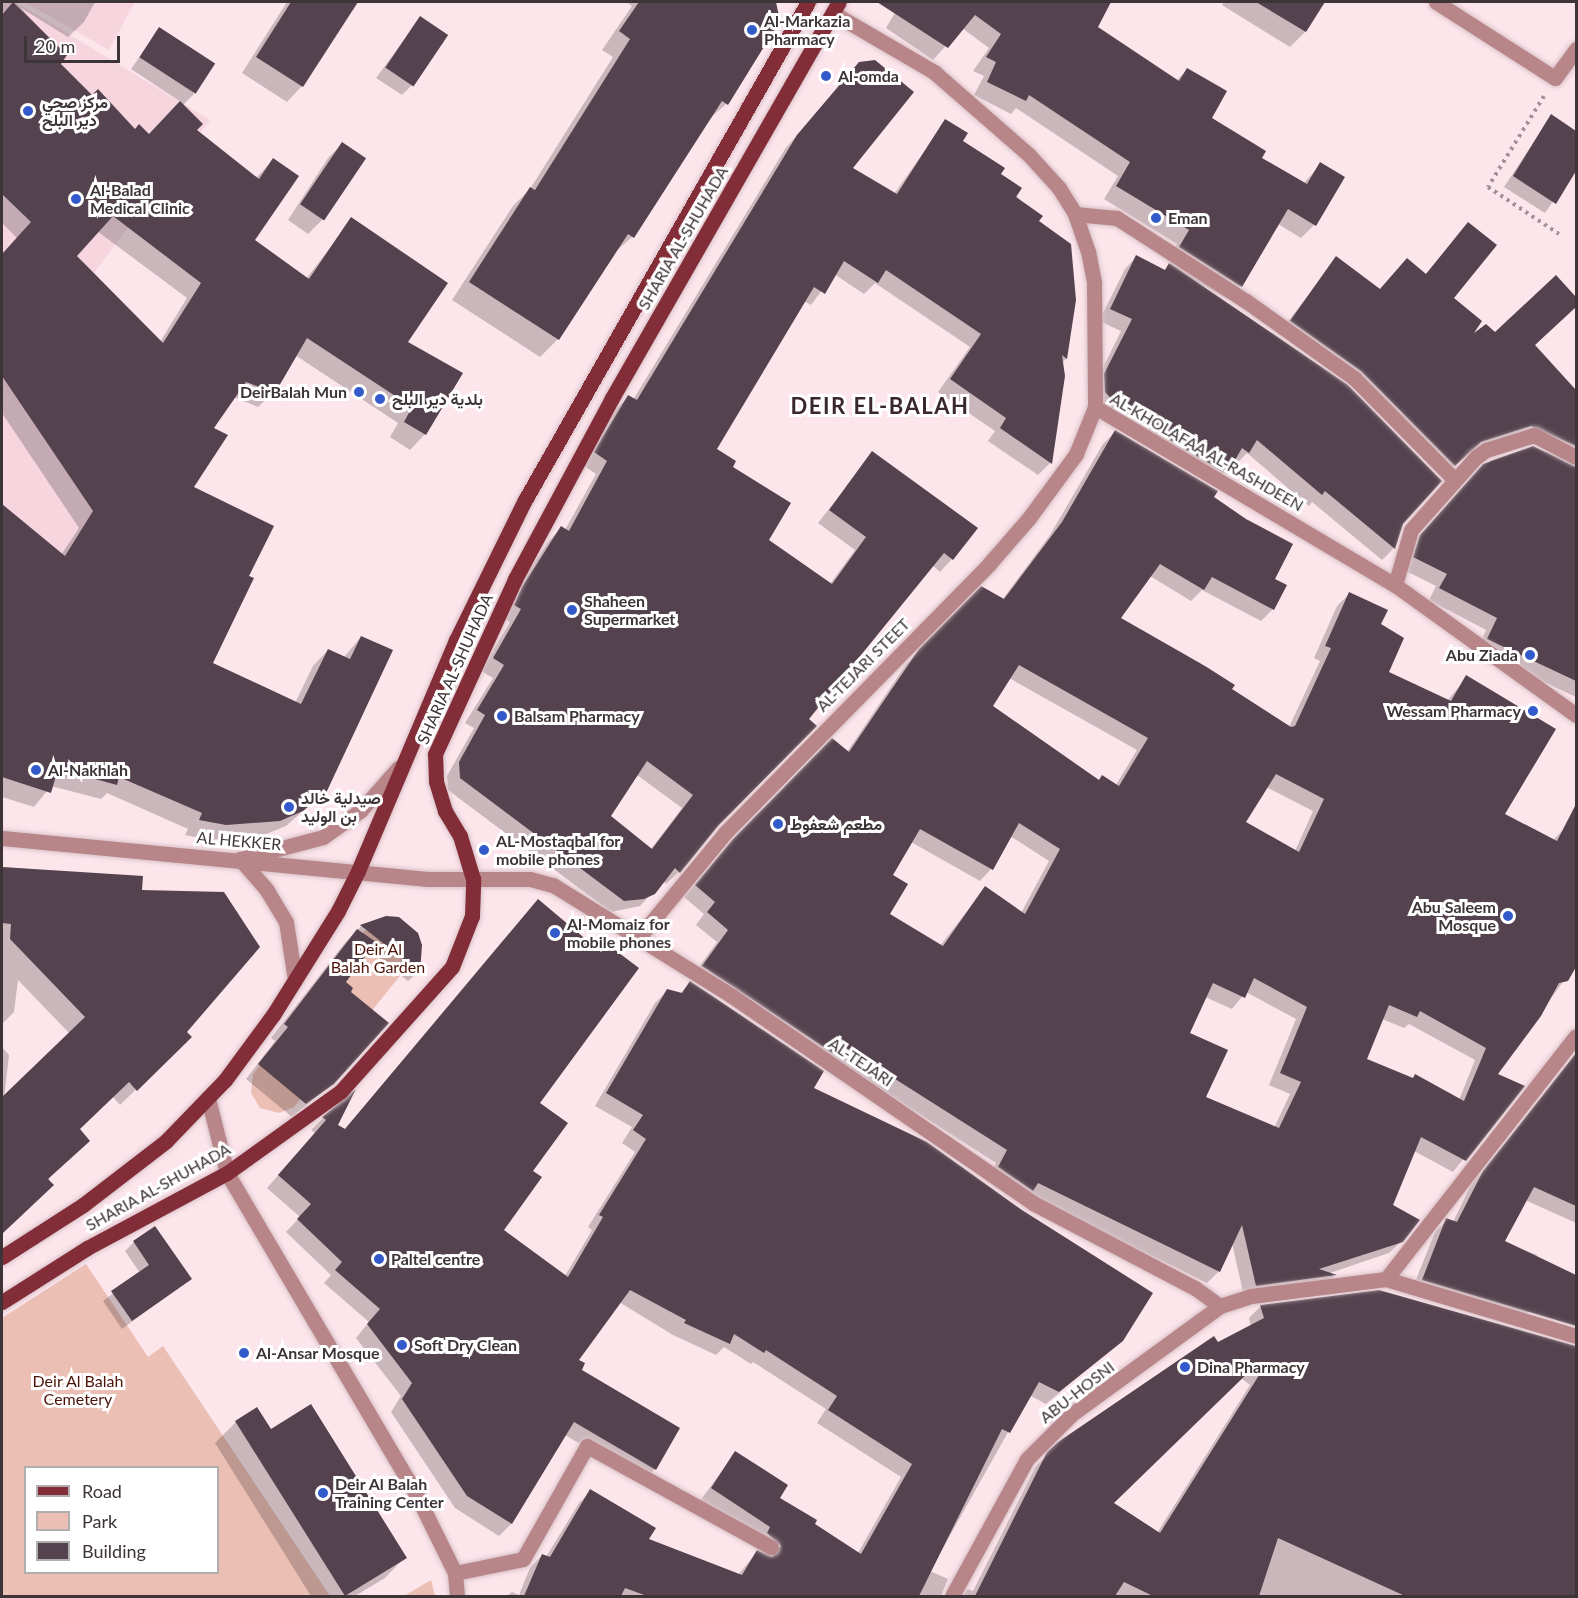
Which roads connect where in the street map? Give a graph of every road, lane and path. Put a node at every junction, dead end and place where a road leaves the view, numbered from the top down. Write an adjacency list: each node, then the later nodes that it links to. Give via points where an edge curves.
1 (808, 2): 13 (main road, SHARIA AL-SHUHADA, via 525,500 456,640)
2 (1436, 2): 5 (street)
3 (836, 7): 6 (street, AL-KHOLAFAA AL-RASHDEEN, via 934,72 1029,155); 17 (main road, SHARIA AL-SHUHADA, via 612,398 515,579 435,754 436,781 445,811 460,836)
4 (1576, 49): 5 (street)
5 (1556, 78): 7 (path, via 1488,187)
6 (1075, 214): 8 (street, AL-KHOLAFAA AL-RASHDEEN, via 1094,283); 10 (street, via 1117,218 1246,301 1354,378)
7 (1559, 234)
8 (1095, 407): 11 (street, AL-KHOLAFAA AL-RASHDEEN); 18 (street, AL-TEJARI STEET, via 1076,454 1029,518 989,564 725,833)
9 (1576, 457): 10 (street, via 1534,435 1486,450)
10 (1453, 478): 11 (street, via 1411,530)
11 (1395, 585): 12 (street, AL-KHOLAFAA AL-RASHDEEN)
12 (1576, 715)
13 (403, 761): 15 (street, via 362,810 323,837); 16 (main road, SHARIA AL-SHUHADA)
14 (2, 838): 15 (street, AL HEKKER)
15 (240, 859): 16 (street, AL HEKKER); 19 (street, via 267,890 286,922)
16 (358, 871): 17 (street, AL HEKKER); 19 (main road, SHARIA AL-SHUHADA)
17 (473, 879): 18 (street, AL-TEJARI, via 530,879 553,885); 22 (main road, SHARIA AL-SHUHADA, via 472,916 452,967 341,1091)
18 (639, 937): 26 (street, AL-TEJARI, via 1033,1203 1195,1288)
19 (295, 980): 21 (main road, SHARIA AL-SHUHADA, via 273,1015)
20 (1576, 1036): 24 (street)
21 (208, 1098): 22 (street); 23 (main road, SHARIA AL-SHUHADA, via 166,1141 92,1198)
22 (227, 1173): 25 (main road, SHARIA AL-SHUHADA, via 87,1248); 29 (street, via 416,1494)
23 (2, 1257)
24 (1386, 1279): 26 (street, ABU-HOSNI, via 1251,1296); 27 (street)
25 (2, 1302)
26 (1220, 1306): 31 (street, ABU-HOSNI, via 1072,1414 1027,1459)
27 (1576, 1336)
28 (771, 1547): 29 (street, via 587,1446 523,1559)
29 (455, 1573): 30 (street)
30 (457, 1596)
31 (952, 1596)

